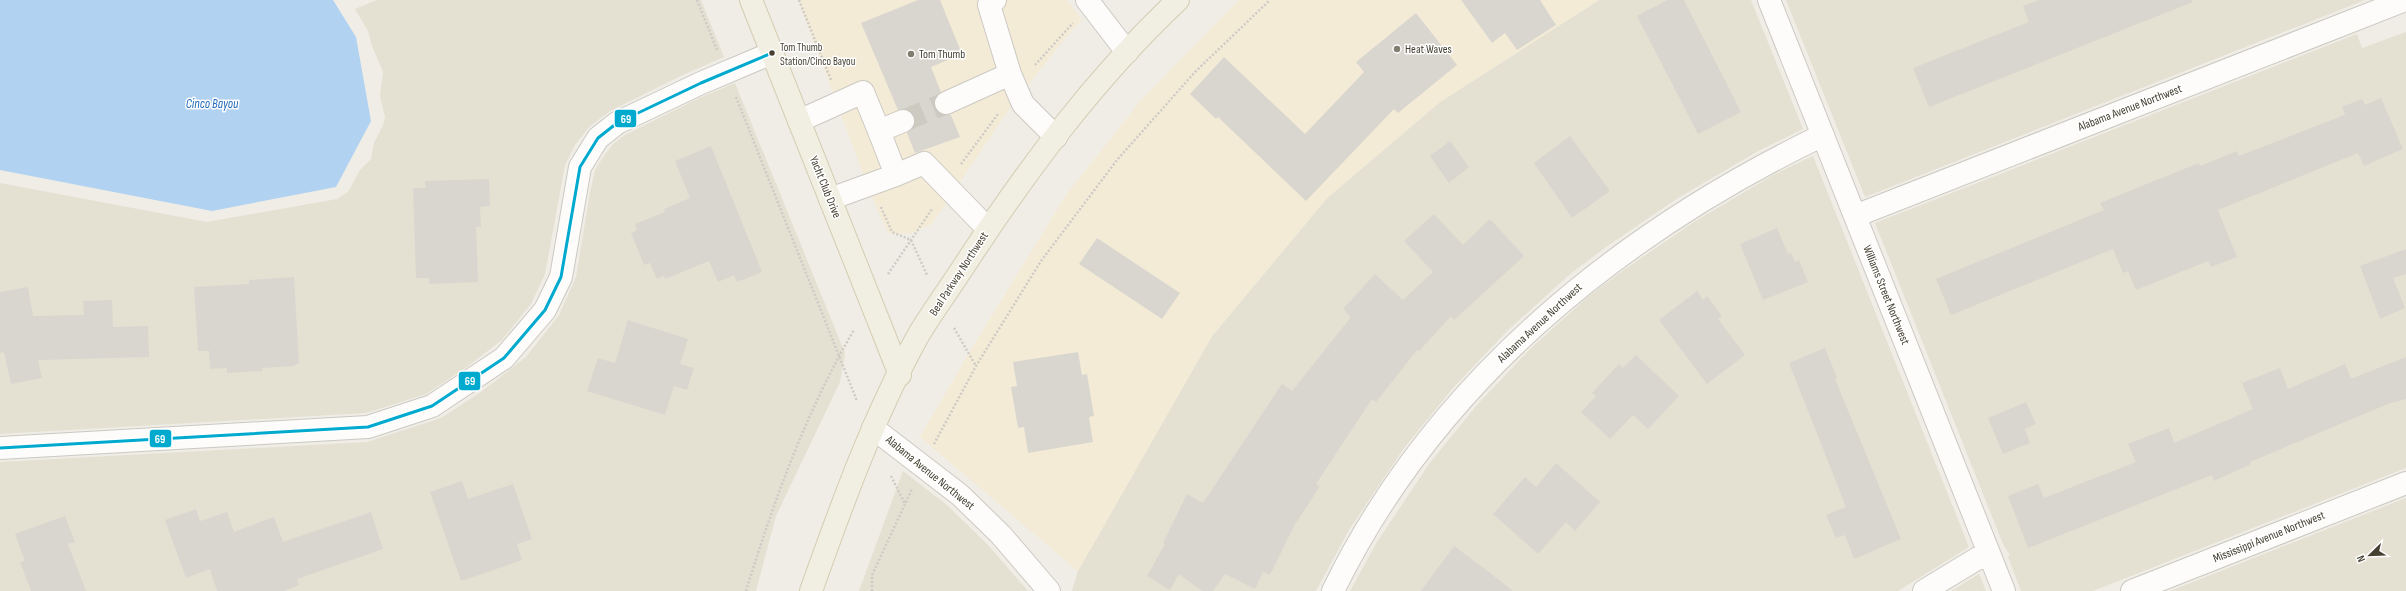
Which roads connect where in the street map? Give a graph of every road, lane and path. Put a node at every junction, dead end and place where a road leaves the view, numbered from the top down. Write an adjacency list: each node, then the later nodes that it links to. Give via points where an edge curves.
1 (697, 0): 11 (path)
2 (751, 0): 10 (main road, Yacht Club Drive)
3 (995, 0): 12 (street, via 989,5)
4 (1178, 0): 9 (main road, Beal Parkway Northwest)
5 (1270, 0): 29 (path, via 1195,72 1117,160 1041,261 976,366)
6 (1769, 0): 17 (street, Williams Street Northwest)
7 (2405, 0): 22 (street, Alabama Avenue Northwest)
8 (1089, 2): 9 (street); 12 (path, via 1037,62)
9 (1127, 52): 18 (main road, Beal Parkway Northwest)
10 (772, 53): 11 (street); 14 (main road, Yacht Club Drive)
11 (726, 72): 25 (path); 28 (street, via 617,123 598,138 580,167 561,276 545,310 504,358 432,406 368,427)
12 (1013, 82): 13 (street); 18 (street, via 1023,104); 20 (path)
13 (946, 103)
14 (799, 121): 16 (street, via 863,92); 21 (main road, Yacht Club Drive)
15 (903, 121): 16 (street)
16 (879, 131): 19 (street)
17 (1823, 135): 22 (street, Williams Street Northwest); 38 (street, Alabama Avenue Northwest, via 1768,162 1679,215 1580,285 1518,340 1465,396 1416,456 1363,536)
18 (1056, 137): 23 (main road, Beal Parkway Northwest)
19 (896, 175): 20 (street, via 924,163); 21 (street)
20 (947, 186): 23 (street); 24 (path)
21 (830, 199): 24 (main road, Yacht Club Drive)
22 (1855, 216): 33 (street, Williams Street Northwest)
23 (988, 229): 26 (main road, Beal Parkway Northwest, via 920,334)
24 (870, 301): 25 (path); 26 (main road, Yacht Club Drive)
25 (839, 355): 27 (path); 34 (path, via 797,445 763,536)
26 (900, 374): 27 (main road, Beal Parkway Northwest)
27 (872, 432): 29 (street, Alabama Avenue Northwest); 35 (main road, Beal Parkway Northwest)
28 (0, 448)
29 (922, 466): 32 (path); 37 (street, Alabama Avenue Northwest, via 960,495 996,530)
30 (888, 470): 32 (path)
31 (2406, 483): 41 (street, Mississippi Avenue Northwest)
32 (905, 504): 36 (path, via 872,574)
33 (1988, 552): 39 (street); 40 (street, Williams Street Northwest)
34 (746, 591)
35 (811, 591)
36 (872, 591)
37 (1049, 591)
38 (1333, 591)
39 (1924, 591)
40 (2004, 591)
41 (2132, 591)

